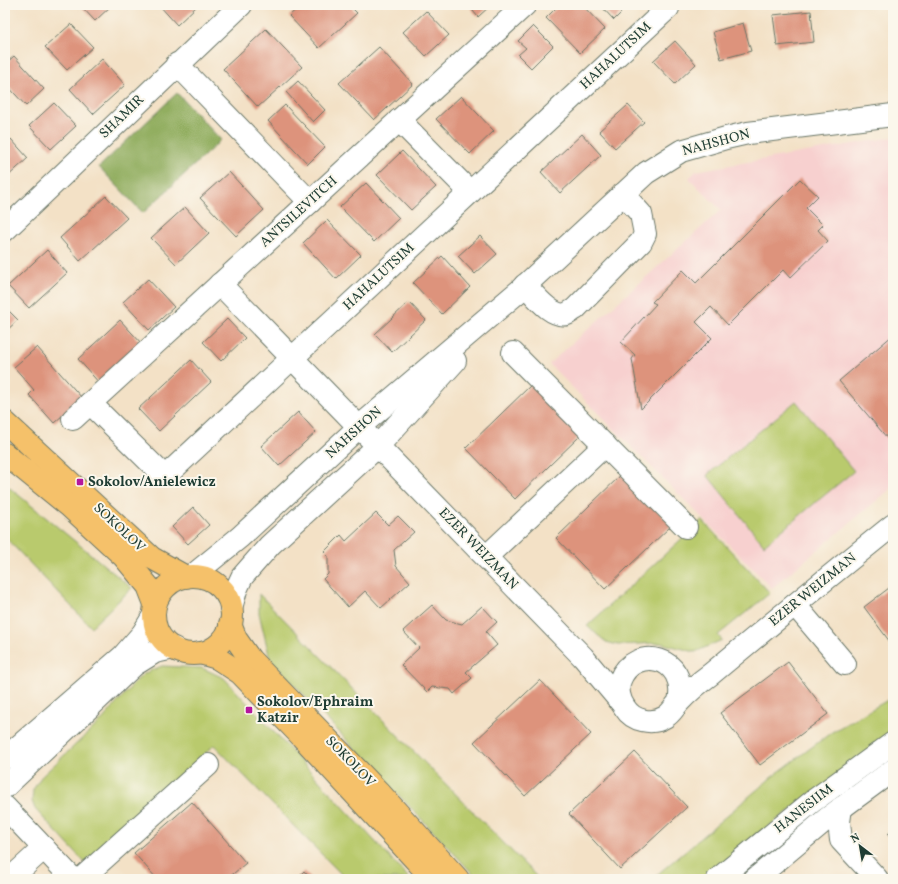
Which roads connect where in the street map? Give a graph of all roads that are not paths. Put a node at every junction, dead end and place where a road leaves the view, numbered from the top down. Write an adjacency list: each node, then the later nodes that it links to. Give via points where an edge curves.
1 (241, 5): 4 (street, SHAMIR)
2 (525, 5): 6 (street, ANTSILEVITCH)
3 (668, 8): 7 (street, HAHALUTSIM)
4 (177, 64): 9 (street); 10 (street, SHAMIR)
5 (893, 115): 8 (street, NAHSHON, via 748,134 704,143 664,160)
6 (399, 120): 7 (street); 9 (street, ANTSILEVITCH)
7 (470, 192): 14 (street, HAHALUTSIM)
8 (623, 194): 12 (street, NAHSHON); 12 (street, via 641,214 645,234 641,242 575,309 566,314 557,314)
9 (310, 202): 11 (street, ANTSILEVITCH)
10 (5, 230)
11 (220, 284): 14 (street, EZER WEIZMAN); 15 (street, ANTSILEVITCH)
12 (522, 288): 18 (street, NAHSHON); 20 (street, NAHSHON)
13 (513, 353): 19 (street)
14 (292, 358): 15 (street, HAHALUTSIM, via 170,472 160,473); 18 (street, EZER WEIZMAN)
15 (90, 403): 16 (street, ANTSILEVITCH)
16 (74, 419)
17 (5, 422): 25 (main road, SOKOLOV, via 152,558)
18 (359, 427): 20 (street, EZER WEIZMAN); 25 (street, NAHSHON, via 240,537)
19 (605, 445): 23 (street); 24 (street)
20 (378, 446): 24 (street, EZER WEIZMAN); 28 (street, NAHSHON, via 270,545 242,577 236,590)
21 (5, 454): 27 (main road, SOKOLOV, via 69,506 124,557 148,586)
22 (893, 524): 26 (street, EZER WEIZMAN)
23 (686, 527)
24 (486, 557): 30 (street, EZER WEIZMAN)
25 (189, 576): 27 (main road, via 170,583 161,593); 28 (main road, via 202,577 221,587 229,601)
26 (795, 605): 32 (street, EZER WEIZMAN); 33 (street)
27 (155, 610): 29 (main road, via 156,626 160,636); 39 (street, via 143,632 122,656)
28 (231, 616): 31 (main road, via 221,642); 52 (main road, SOKOLOV, via 242,650 379,792)
29 (174, 648): 31 (main road, via 188,653); 42 (street, via 155,652 134,665)
30 (578, 652): 34 (street, EZER WEIZMAN, via 606,665); 36 (street, EZER WEIZMAN)
31 (200, 653): 51 (main road, SOKOLOV, via 217,658 240,673)
32 (733, 655): 35 (street, EZER WEIZMAN, via 704,669); 37 (street, EZER WEIZMAN)
33 (845, 664)
34 (631, 665): 35 (street, via 640,660 650,659 660,660); 36 (street, via 620,680)
35 (672, 669): 37 (street, via 680,681)
36 (620, 701): 37 (street, via 634,717 644,721 664,718)
37 (679, 702)
38 (893, 744): 53 (street, HANESIIM, via 813,801)
39 (5, 758)
40 (208, 765): 50 (street)
41 (893, 770): 44 (street, HANESIIM)
42 (5, 787)
43 (5, 808): 47 (street)
44 (841, 808): 45 (street, HANESIIM); 46 (street)
45 (805, 837): 46 (street, via 815,835); 54 (street, HANESIIM)
46 (841, 840): 55 (street)
47 (44, 848): 48 (street); 49 (street)
48 (10, 879)
49 (73, 879)
50 (81, 879)
51 (433, 879)
52 (458, 879)
53 (718, 879)
54 (755, 879)
55 (877, 879)

